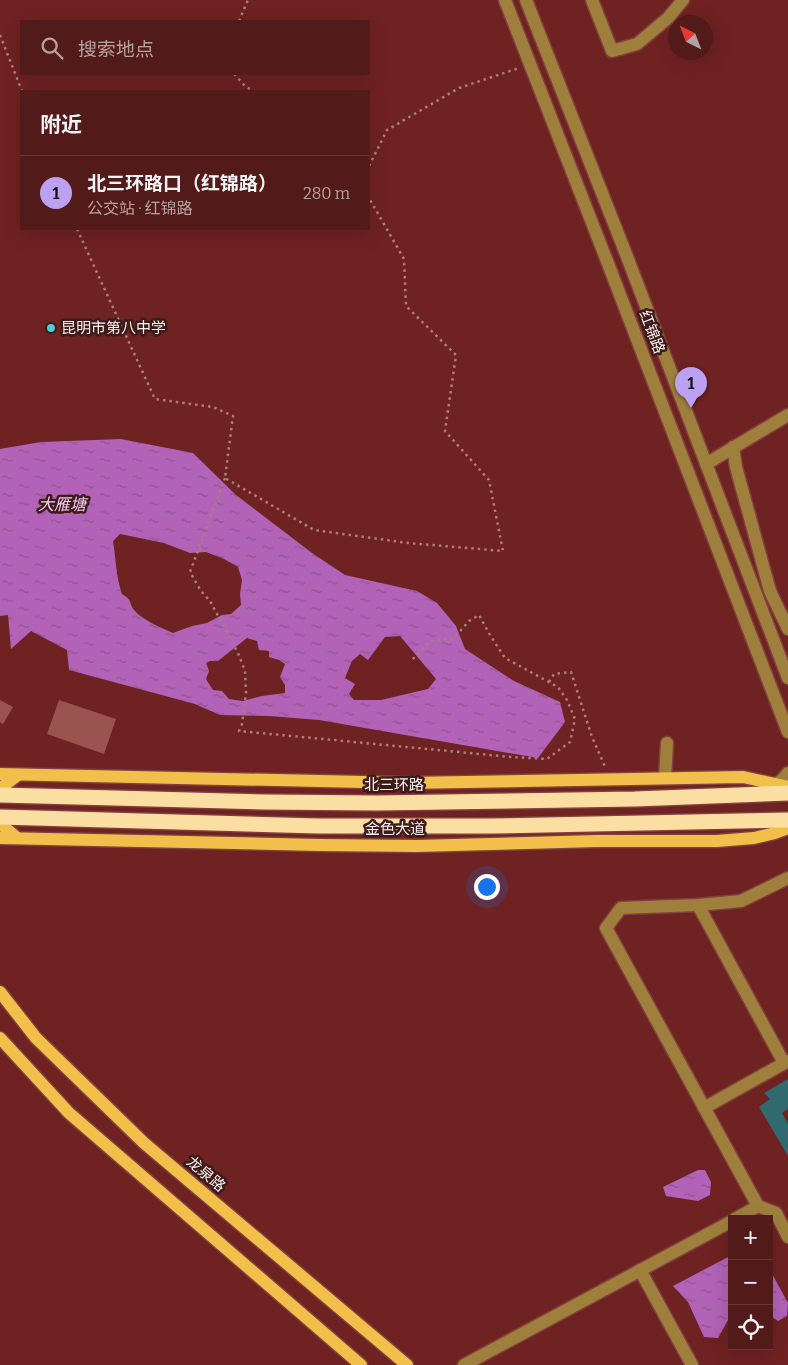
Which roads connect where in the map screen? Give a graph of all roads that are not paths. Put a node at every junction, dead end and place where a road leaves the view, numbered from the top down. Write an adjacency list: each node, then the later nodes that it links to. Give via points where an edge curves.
1 (505, 0): 10 (street, 红锦路)
2 (526, 0): 7 (street, 红锦路)
3 (592, 0): 4 (street, via 612,51 637,44 668,18)
4 (683, 0)
5 (788, 415): 6 (street)
6 (733, 447): 7 (street); 8 (street, via 770,591)
7 (706, 464): 9 (street, 红锦路)
8 (788, 629)
9 (788, 678)
10 (788, 732)
11 (667, 743): 15 (street)
12 (0, 774): 14 (main road)
13 (788, 774): 16 (street)
14 (18, 775): 15 (main road, via 407,783); 17 (main road, via 2,787)
15 (665, 778): 16 (main road, via 743,777)
16 (784, 788): 17 (highway, 北三环路, via 753,795 378,803)
17 (0, 794)
18 (0, 819): 19 (highway, via 318,826); 22 (main road, via 2,825)
19 (788, 820)
20 (788, 828): 22 (main road, 金色大道, via 754,838 717,841 417,846)
21 (0, 838): 22 (main road, 金色大道)
22 (17, 838)
23 (788, 878): 24 (street, via 741,901)
24 (698, 905): 27 (street); 28 (street, via 621,908 606,928)
25 (0, 992): 35 (main road, 龙泉路, via 36,1038 144,1143)
26 (0, 1038): 34 (main road, via 69,1113)
27 (786, 1062): 28 (street)
28 (704, 1108): 29 (street)
29 (758, 1206): 30 (street); 32 (street, via 776,1214)
30 (742, 1215)
31 (728, 1223): 33 (street)
32 (788, 1237)
33 (640, 1270): 36 (street); 37 (street)
34 (361, 1365)
35 (407, 1365)
36 (464, 1365)
37 (692, 1365)

